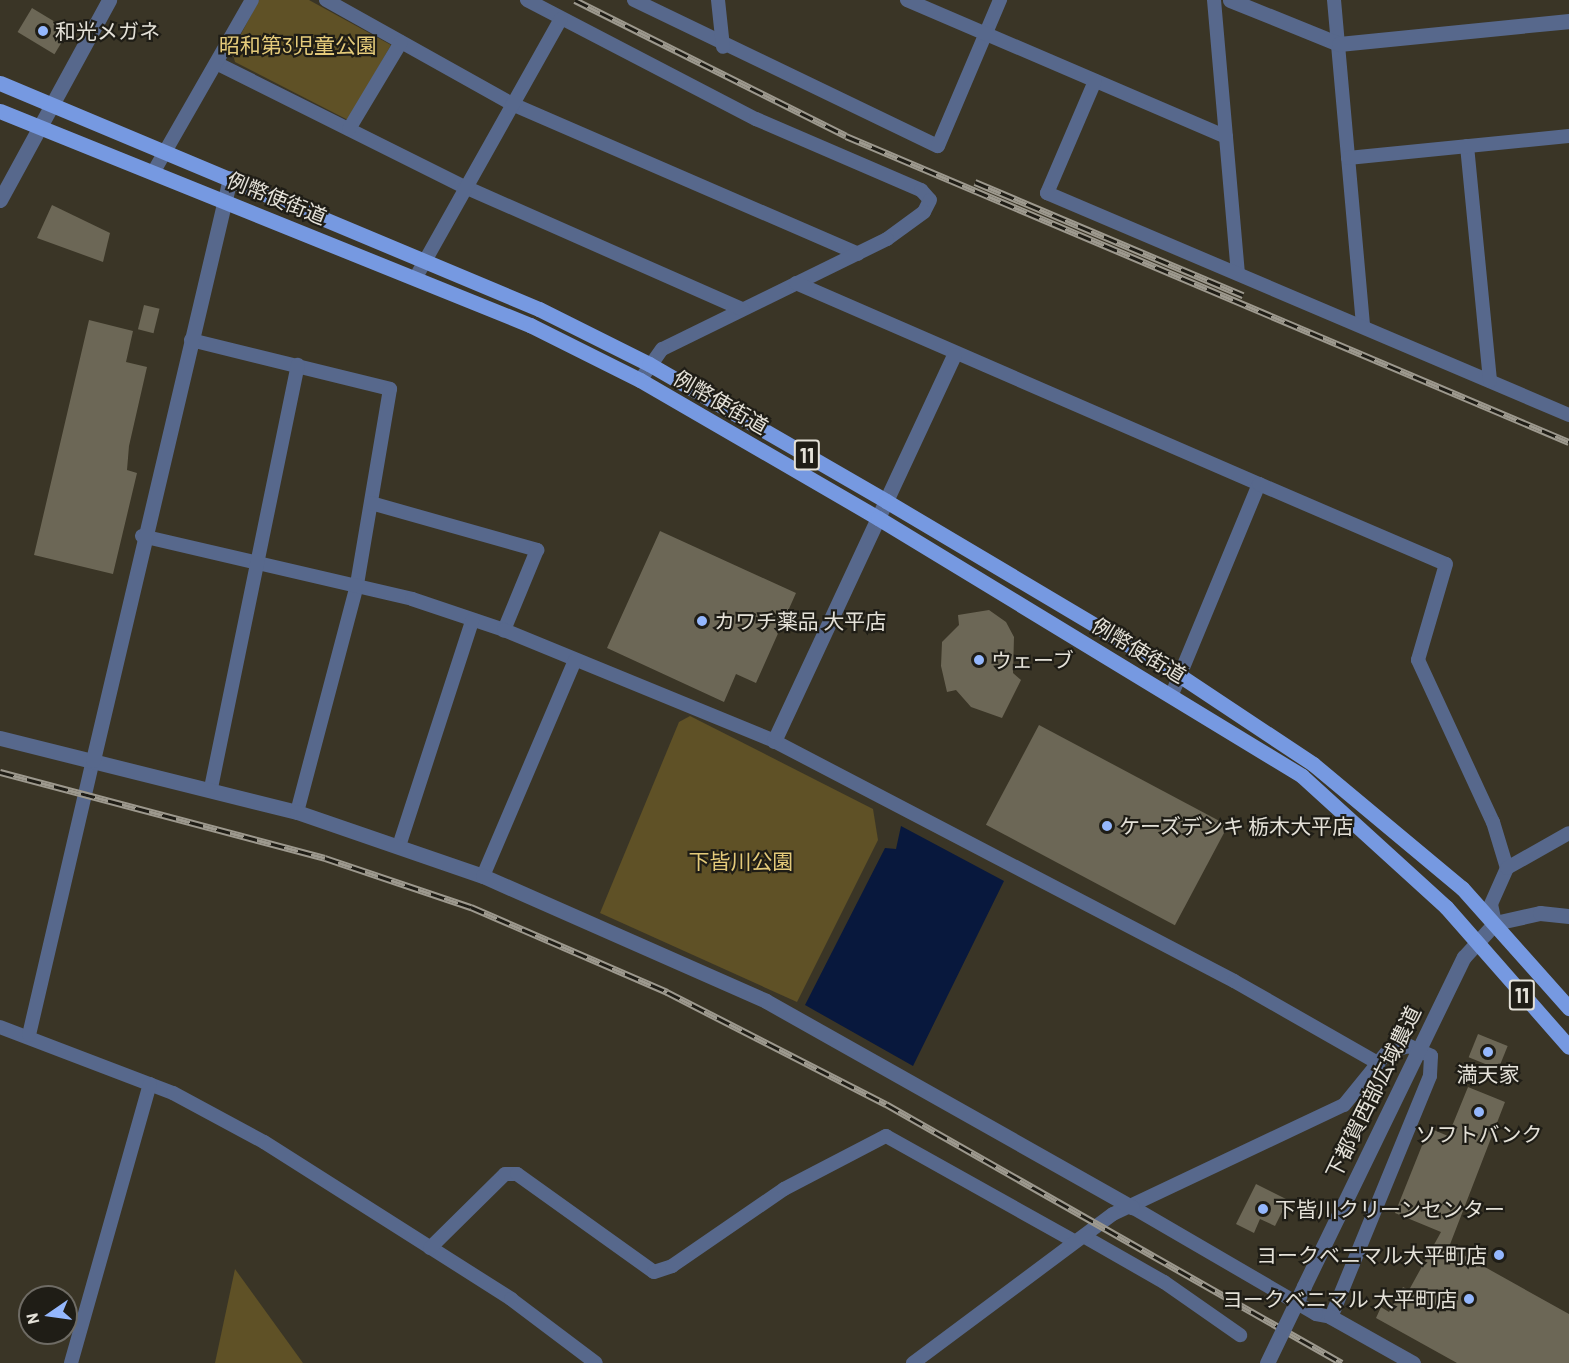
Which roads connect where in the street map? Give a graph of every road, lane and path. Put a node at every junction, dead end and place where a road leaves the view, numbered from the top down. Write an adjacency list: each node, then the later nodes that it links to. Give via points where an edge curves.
1 (252, 0): 18 (street)
2 (327, 0): 15 (street)
3 (527, 0): 12 (street)
4 (634, 0): 17 (street)
5 (718, 0): 17 (street)
6 (907, 0): 14 (street)
7 (1000, 0): 14 (street)
8 (1214, 0): 27 (street)
9 (1230, 0): 16 (street)
10 (1334, 0): 16 (street)
11 (103, 2): 21 (street)
12 (561, 19): 22 (street); 36 (street, via 756,119 921,190 930,200 924,212)
13 (1569, 21): 16 (street)
14 (985, 33): 17 (street, via 938,146); 19 (street)
15 (401, 42): 22 (street); 25 (street)
16 (1339, 44): 30 (street)
17 (723, 47)
18 (218, 64): 25 (street); 29 (street)
19 (1095, 81): 27 (street); 38 (street, via 1047,193)
20 (0, 83): 21 (main road, 例幣使街道 / 11)
21 (50, 103): 24 (street); 29 (main road, 例幣使街道 / 11)
22 (512, 104): 33 (street); 36 (street)
23 (0, 111): 24 (main road, 例幣使街道 / 11)
24 (37, 126): 31 (main road, 例幣使街道 / 11); 35 (street)
25 (349, 129): 33 (street)
26 (1569, 136): 28 (street)
27 (1227, 137): 38 (street)
28 (1467, 146): 30 (street); 48 (street)
29 (165, 151): 31 (street); 32 (main road, 例幣使街道 / 11)
30 (1348, 158): 42 (street)
31 (154, 171): 34 (main road, 例幣使街道 / 11)
32 (230, 178): 34 (street); 37 (main road, 例幣使街道 / 11)
33 (465, 187): 37 (street); 41 (street)
34 (222, 198): 39 (main road, 例幣使街道 / 11); 43 (street)
35 (0, 200)
36 (858, 254): 40 (street)
37 (425, 261): 39 (street); 46 (main road, 例幣使街道 / 11)
38 (1238, 272): 42 (street)
39 (416, 277): 47 (main road, 例幣使街道 / 11)
40 (796, 283): 41 (street); 44 (street)
41 (742, 309): 46 (street, via 662,349)
42 (1363, 327): 48 (street)
43 (191, 340): 45 (street); 54 (street)
44 (954, 355): 50 (street); 51 (street)
45 (298, 364): 52 (street, via 390,389); 55 (street)
46 (649, 364): 47 (street); 51 (main road, 例幣使街道 / 11)
47 (640, 380): 53 (main road, 例幣使街道 / 11)
48 (1490, 381): 49 (street)
49 (1569, 415)
50 (1259, 484): 60 (street); 69 (street, via 1446,564 1418,660 1493,822)
51 (886, 501): 53 (street); 60 (main road, 例幣使街道 / 11)
52 (371, 503): 56 (street); 58 (street, via 537,550)
53 (878, 518): 61 (main road, 例幣使街道 / 11); 63 (street)
54 (142, 536): 55 (street); 64 (street)
55 (260, 560): 56 (street); 65 (street)
56 (357, 585): 57 (street); 66 (street)
57 (472, 621): 58 (street); 68 (street)
58 (504, 630): 59 (street)
59 (575, 660): 63 (street); 70 (street)
60 (1179, 675): 61 (street); 72 (main road, 例幣使街道 / 11, via 1313,764 1402,836)
61 (1172, 694): 73 (main road, 例幣使街道 / 11, via 1302,776)
62 (0, 738): 64 (street)
63 (774, 741): 79 (street, via 1234,981)
64 (93, 760): 65 (street); 76 (street)
65 (211, 789): 66 (street)
66 (297, 812): 68 (street)
67 (1569, 833): 69 (street)
68 (399, 846): 70 (street)
69 (1508, 868): 72 (street, via 1491,904)
70 (483, 876): 81 (street, via 766,1001)
71 (1569, 916): 72 (street, via 1540,913)
72 (1495, 923): 73 (street); 74 (main road, 11)
73 (1477, 940): 77 (main road, 11); 78 (street, 下都賀西部広域農道)
74 (1569, 1008)
75 (0, 1028): 76 (street)
76 (29, 1035): 80 (street)
77 (1569, 1047)
78 (1417, 1048): 79 (street, via 1398,1046); 84 (street, via 1431,1056 1430,1076); 89 (street, 下都賀西部広域農道, bridge)
79 (1378, 1063): 81 (street, via 1344,1105 1149,1194)
80 (150, 1084): 83 (street, via 264,1142); 86 (street)
81 (1132, 1207): 82 (street); 84 (street, via 1316,1314)
82 (1080, 1239): 83 (street, via 886,1136 784,1189 672,1266 654,1272 517,1174 505,1174); 85 (street, via 1164,1282); 88 (street)
83 (430, 1248): 87 (street)
84 (1331, 1317): 90 (street)
85 (1240, 1335)
86 (71, 1363)
87 (596, 1363)
88 (913, 1363)
89 (1267, 1363)
90 (1413, 1363)

